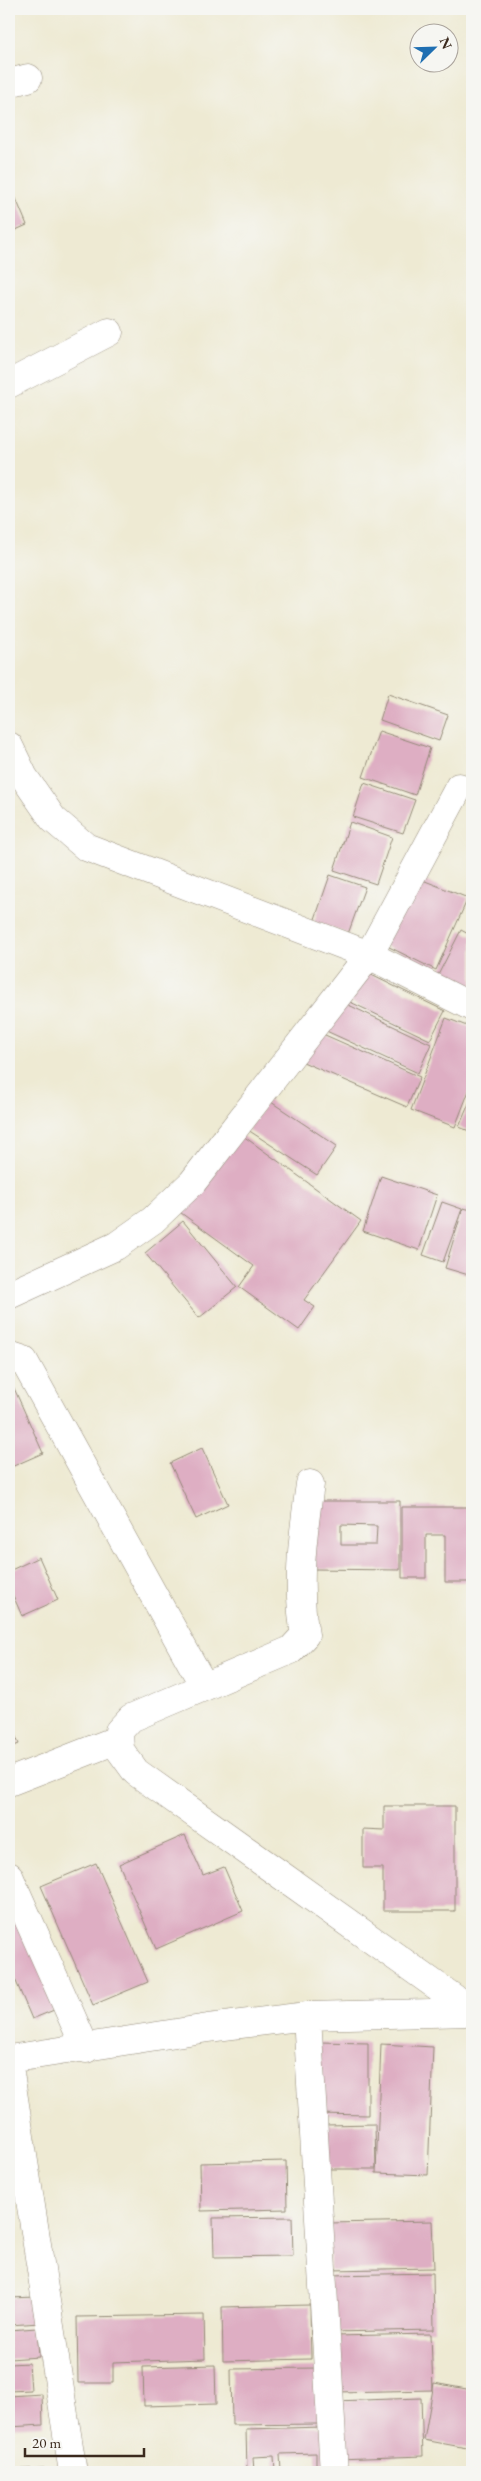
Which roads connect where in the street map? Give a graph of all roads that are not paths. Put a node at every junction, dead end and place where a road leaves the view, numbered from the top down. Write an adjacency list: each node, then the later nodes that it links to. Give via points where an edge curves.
1 (109, 332): 2 (street)
2 (9, 384)
3 (9, 746): 5 (street, via 24,777 53,819 86,847)
4 (459, 787): 5 (street)
5 (369, 955): 6 (street); 7 (street, via 192,1183 153,1220 116,1246)
6 (472, 1008)
7 (9, 1295)
8 (9, 1356): 10 (street, via 24,1361)
9 (310, 1484): 10 (street, via 301,1547 301,1614 305,1636 291,1650)
10 (204, 1686): 11 (street, via 131,1718 119,1731)
11 (119, 1739): 12 (street); 14 (street, via 120,1750 136,1772)
12 (9, 1782)
13 (9, 1876): 16 (street)
14 (472, 2011): 15 (street)
15 (306, 2016): 16 (street, via 208,2028); 20 (street)
16 (86, 2049): 17 (street)
17 (9, 2059)
18 (9, 2067): 19 (street)
19 (73, 2472)
20 (334, 2472)

